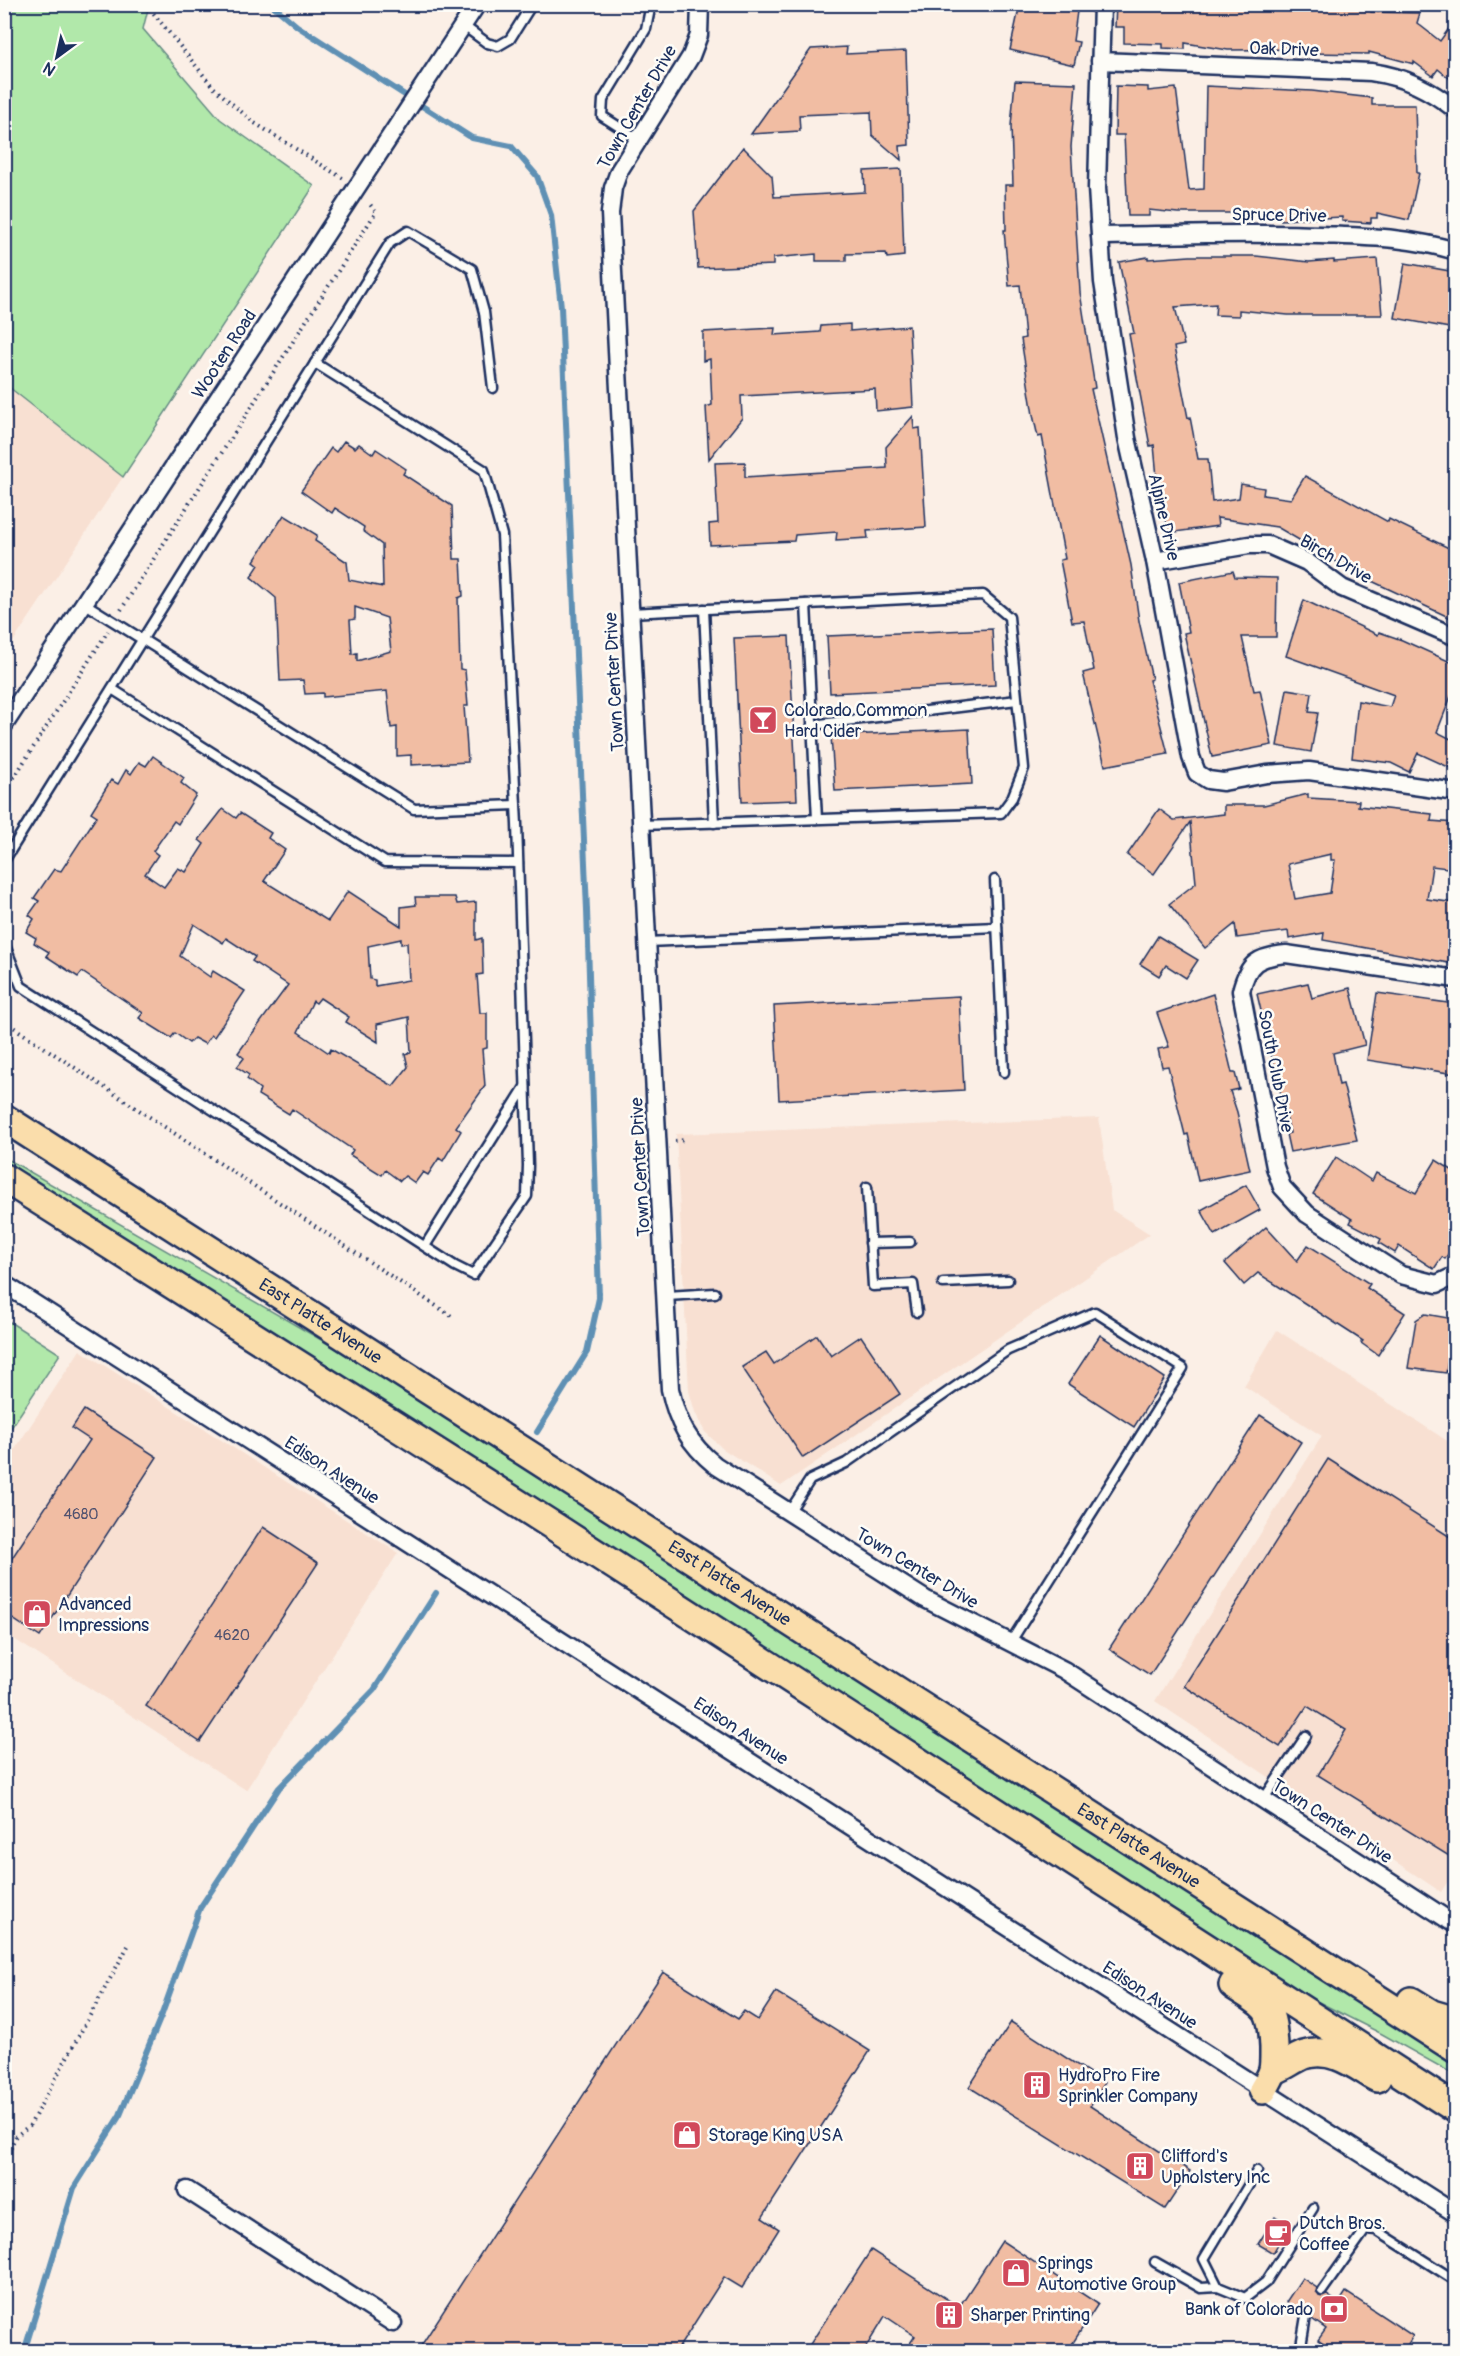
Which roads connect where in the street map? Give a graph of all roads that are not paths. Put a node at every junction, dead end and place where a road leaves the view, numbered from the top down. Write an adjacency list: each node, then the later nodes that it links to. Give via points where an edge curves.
1 (477, 4): 6 (street, Wooten Road)
2 (532, 4): 6 (lane, via 510,39 498,46)
3 (651, 4): 9 (lane, via 646,29 600,108 602,116)
4 (700, 4): 9 (street, Town Center Drive, via 699,35 691,56)
5 (1102, 4): 7 (street, Alpine Drive)
6 (464, 26): 15 (street, Wooten Road)
7 (1100, 61): 8 (street, Oak Drive, via 1371,72 1420,85); 10 (street, Alpine Drive)
8 (1455, 110)
9 (638, 138): 18 (street, Town Center Drive, via 616,180 610,213)
10 (1100, 236): 11 (street, Spruce Drive, via 1264,233 1387,237 1417,240); 14 (street, Alpine Drive, via 1113,360)
11 (1455, 251)
12 (315, 363): 13 (lane, via 390,243 408,231 472,269 483,312); 20 (lane); 26 (lane, via 484,470 502,535)
13 (493, 388)
14 (1155, 561): 19 (street, Birch Drive, via 1268,545 1307,562 1341,588); 25 (street, Alpine Drive, via 1197,773 1208,780 1223,782 1309,771)
15 (84, 603): 20 (lane); 23 (street, Wooten Road)
16 (806, 604): 17 (lane); 22 (lane, via 983,595 1009,618); 24 (lane)
17 (704, 609): 18 (lane); 28 (lane)
18 (630, 613): 29 (street, Town Center Drive)
19 (1455, 637)
20 (143, 639): 21 (lane); 26 (lane, via 414,809)
21 (112, 689): 30 (lane); 31 (lane, via 385,862)
22 (1017, 699): 24 (lane); 27 (lane, via 1024,768 1001,813)
23 (4, 725)
24 (812, 725): 27 (lane)
25 (1455, 792)
26 (516, 805): 31 (lane)
27 (817, 819): 28 (lane)
28 (714, 823): 29 (lane)
29 (641, 825): 34 (street, Town Center Drive)
30 (4, 861)
31 (518, 863): 38 (lane)
32 (995, 880): 33 (lane)
33 (998, 927): 34 (lane); 37 (lane)
34 (647, 942): 50 (street, Town Center Drive)
35 (4, 943): 44 (lane, via 21,986)
36 (1455, 979): 45 (street, South Club Drive, via 1286,954 1253,963 1244,976 1241,991 1275,1167 1288,1194 1307,1214 1401,1275 1437,1284)
37 (1004, 1072)
38 (526, 1086): 44 (lane); 44 (lane, via 527,1196 473,1275)
39 (4, 1118): 58 (highway, East Platte Avenue)
40 (4, 1178): 56 (highway)
41 (867, 1187): 43 (lane)
42 (910, 1242): 43 (lane)
43 (870, 1244): 51 (lane, via 873,1286 913,1284)
44 (424, 1246)
45 (1455, 1275)
46 (1008, 1280): 47 (lane)
47 (943, 1283)
48 (4, 1284): 61 (street, Edison Avenue, via 509,1606)
49 (715, 1293): 50 (lane)
50 (667, 1296): 52 (street, Town Center Drive, via 670,1389 676,1415 687,1437 715,1465)
51 (917, 1312)
52 (789, 1512): 53 (street, Town Center Drive, via 925,1599); 53 (lane, via 810,1480 846,1464 1008,1350 1095,1312 1183,1368)
53 (1010, 1643): 55 (street, Town Center Drive, via 1064,1670)
54 (1306, 1736): 55 (lane)
55 (1263, 1800): 57 (street, Town Center Drive)
56 (1141, 1904): 61 (highway, via 1148,1931 1260,2002 1269,2013 1274,2027); 62 (highway)
57 (1455, 1925)
58 (1322, 1963): 59 (highway, via 1353,1965 1432,2014); 60 (highway, East Platte Avenue)
59 (1455, 2021)
60 (1455, 2049)
61 (1269, 2080): 63 (highway, via 1302,2056 1316,2052 1334,2054 1440,2116); 67 (street, Edison Avenue)
62 (1455, 2109)
63 (1455, 2115)
64 (1257, 2171): 70 (lane, via 1204,2259)
65 (187, 2190): 73 (street)
66 (1312, 2208): 70 (lane, via 1266,2282 1245,2298)
67 (1455, 2214)
68 (1155, 2262): 70 (lane, via 1201,2288)
69 (1455, 2281): 71 (lane, via 1376,2230 1366,2229)
70 (1218, 2287)
71 (1322, 2291)
72 (1306, 2316): 74 (lane)
73 (393, 2323)
74 (1300, 2352)

